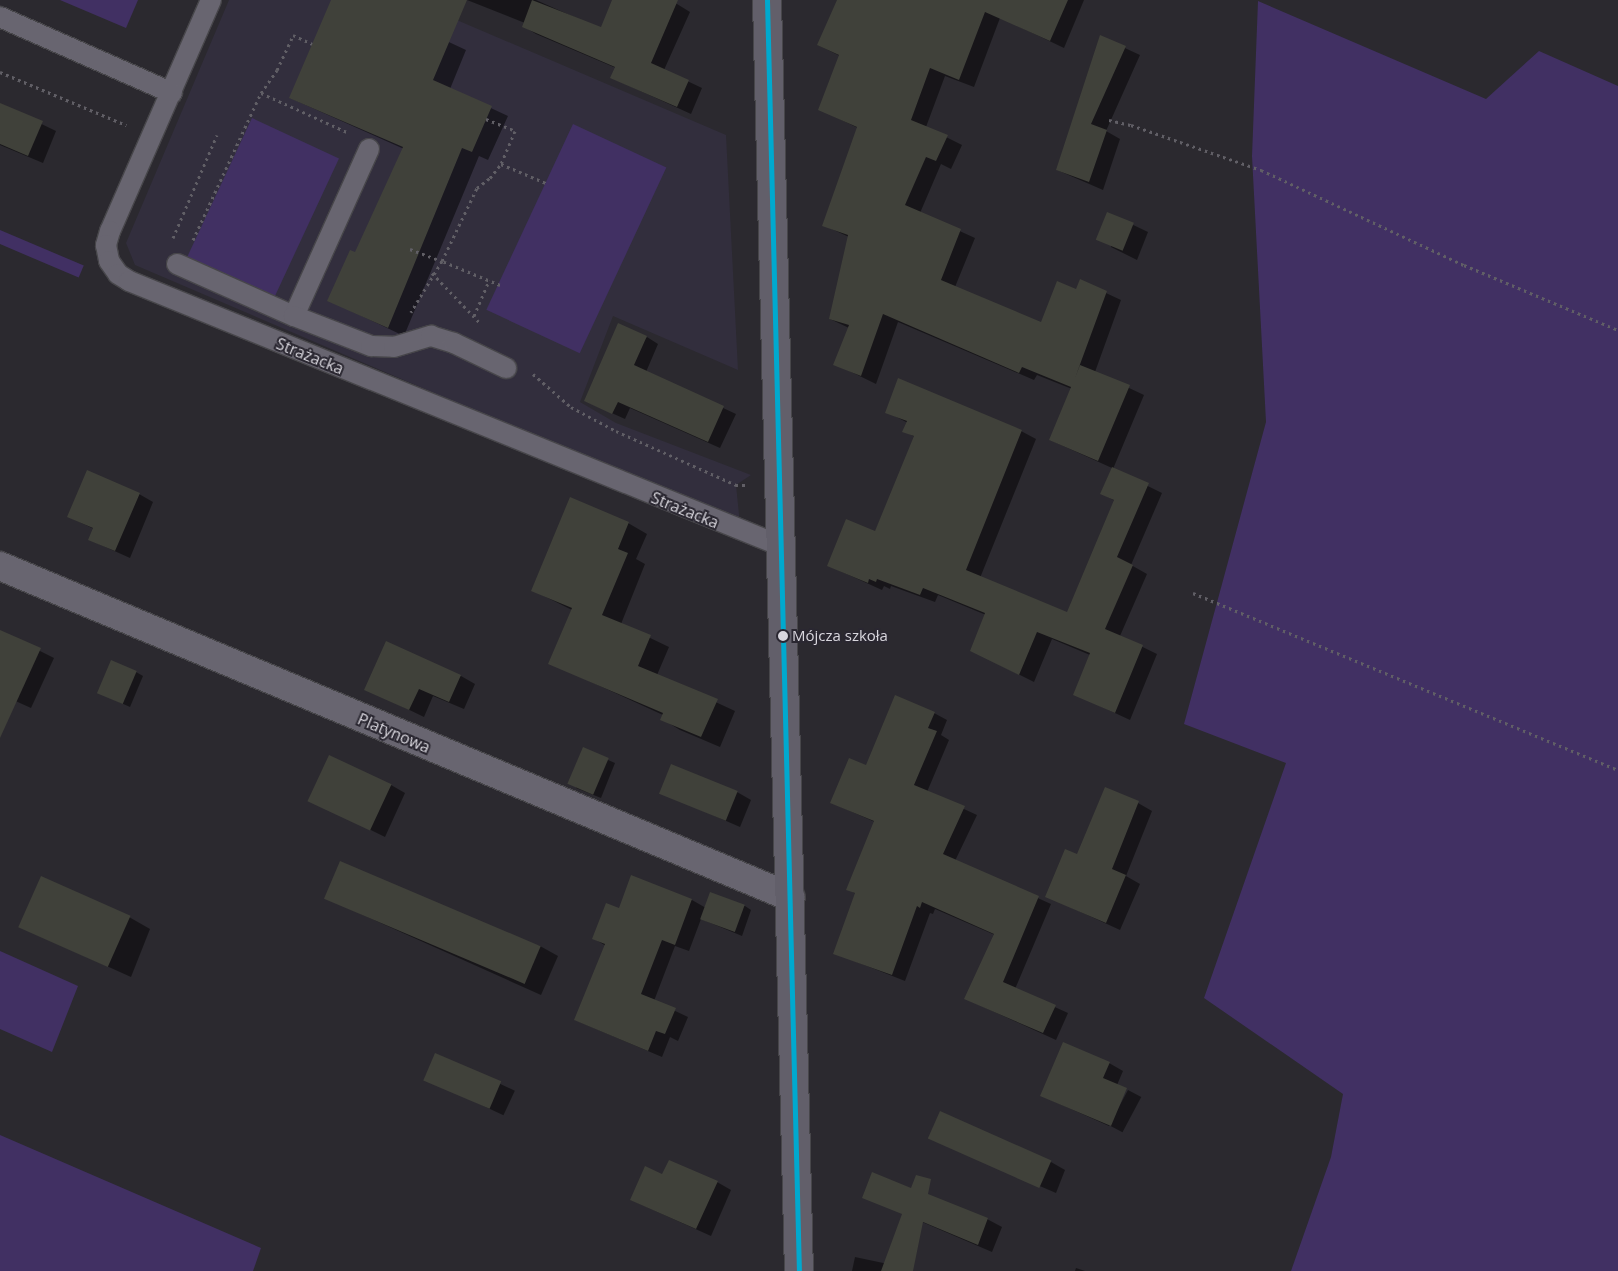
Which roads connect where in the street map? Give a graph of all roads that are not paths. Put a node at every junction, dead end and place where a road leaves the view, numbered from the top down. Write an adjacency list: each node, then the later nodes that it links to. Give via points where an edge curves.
1 (211, 0): 4 (lane, Strażacka)
2 (767, 0): 9 (street)
3 (0, 17): 4 (lane)
4 (172, 93): 9 (lane, Strażacka, via 106,245 109,261 129,281)
5 (369, 149): 7 (lane)
6 (179, 265): 7 (lane)
7 (294, 316): 8 (lane, via 371,346 394,347 431,336 454,343)
8 (506, 368)
9 (781, 546): 11 (street)
10 (0, 566): 11 (street, Platynowa)
11 (790, 897): 12 (street)
12 (799, 1271)

